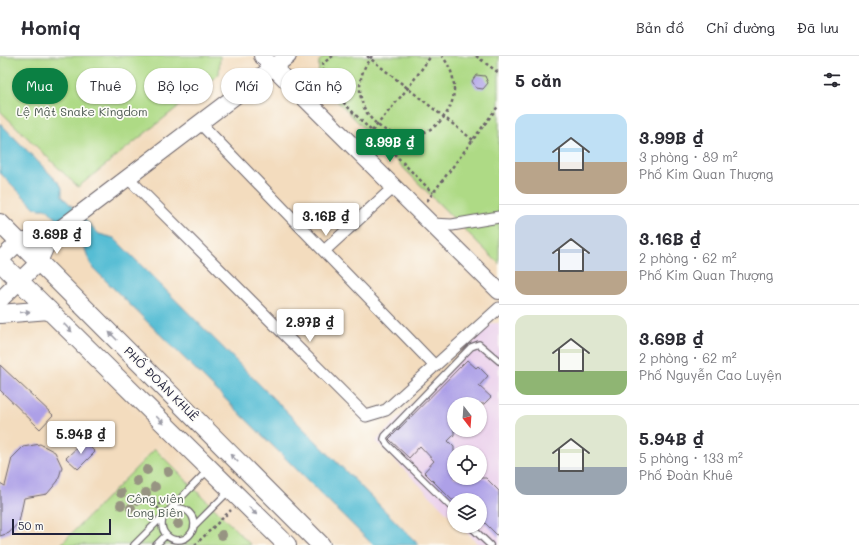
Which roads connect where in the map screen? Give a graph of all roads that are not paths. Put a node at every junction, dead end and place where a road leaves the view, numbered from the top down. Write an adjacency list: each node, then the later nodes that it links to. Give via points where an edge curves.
1 (288, 56): 2 (street)
2 (268, 62): 3 (street); 5 (street)
3 (200, 123): 4 (street); 11 (street)
4 (128, 178): 9 (street); 21 (street, via 366,416 386,410)
5 (394, 187): 8 (street); 11 (street)
6 (499, 217): 8 (street, via 452,225)
7 (0, 224): 10 (main road, PHỐ ĐOÀN KHUÊ)
8 (432, 224): 15 (street)
9 (51, 236): 10 (street); 13 (street)
10 (18, 242): 12 (street); 13 (main road, PHỐ ĐOÀN KHUÊ)
11 (324, 251): 21 (street)
12 (0, 261): 14 (main road)
13 (39, 262): 14 (street); 33 (main road, PHỐ ĐOÀN KHUÊ, one-way to 13)
14 (20, 281): 16 (street); 18 (main road)
15 (499, 291)
16 (0, 300)
17 (499, 308): 21 (street)
18 (50, 310): 19 (main road, one-way to 18); 22 (main road, one-way to 22)
19 (0, 314)
20 (499, 361): 24 (lane, via 479,344 472,347 385,436 387,444)
21 (435, 366)
22 (210, 469): 23 (main road); 25 (lane)
23 (236, 494): 26 (lane); 32 (main road, one-way to 32)
24 (447, 503)
25 (166, 512): 26 (lane, via 178,508 188,510 194,519); 28 (lane, via 162,525); 30 (lane)
26 (194, 526): 29 (lane, via 186,538)
27 (477, 533): 34 (lane)
28 (166, 535): 29 (lane); 31 (lane)
29 (175, 542)
30 (134, 545)
31 (156, 545)
32 (287, 545)
33 (321, 545)
34 (490, 545)

